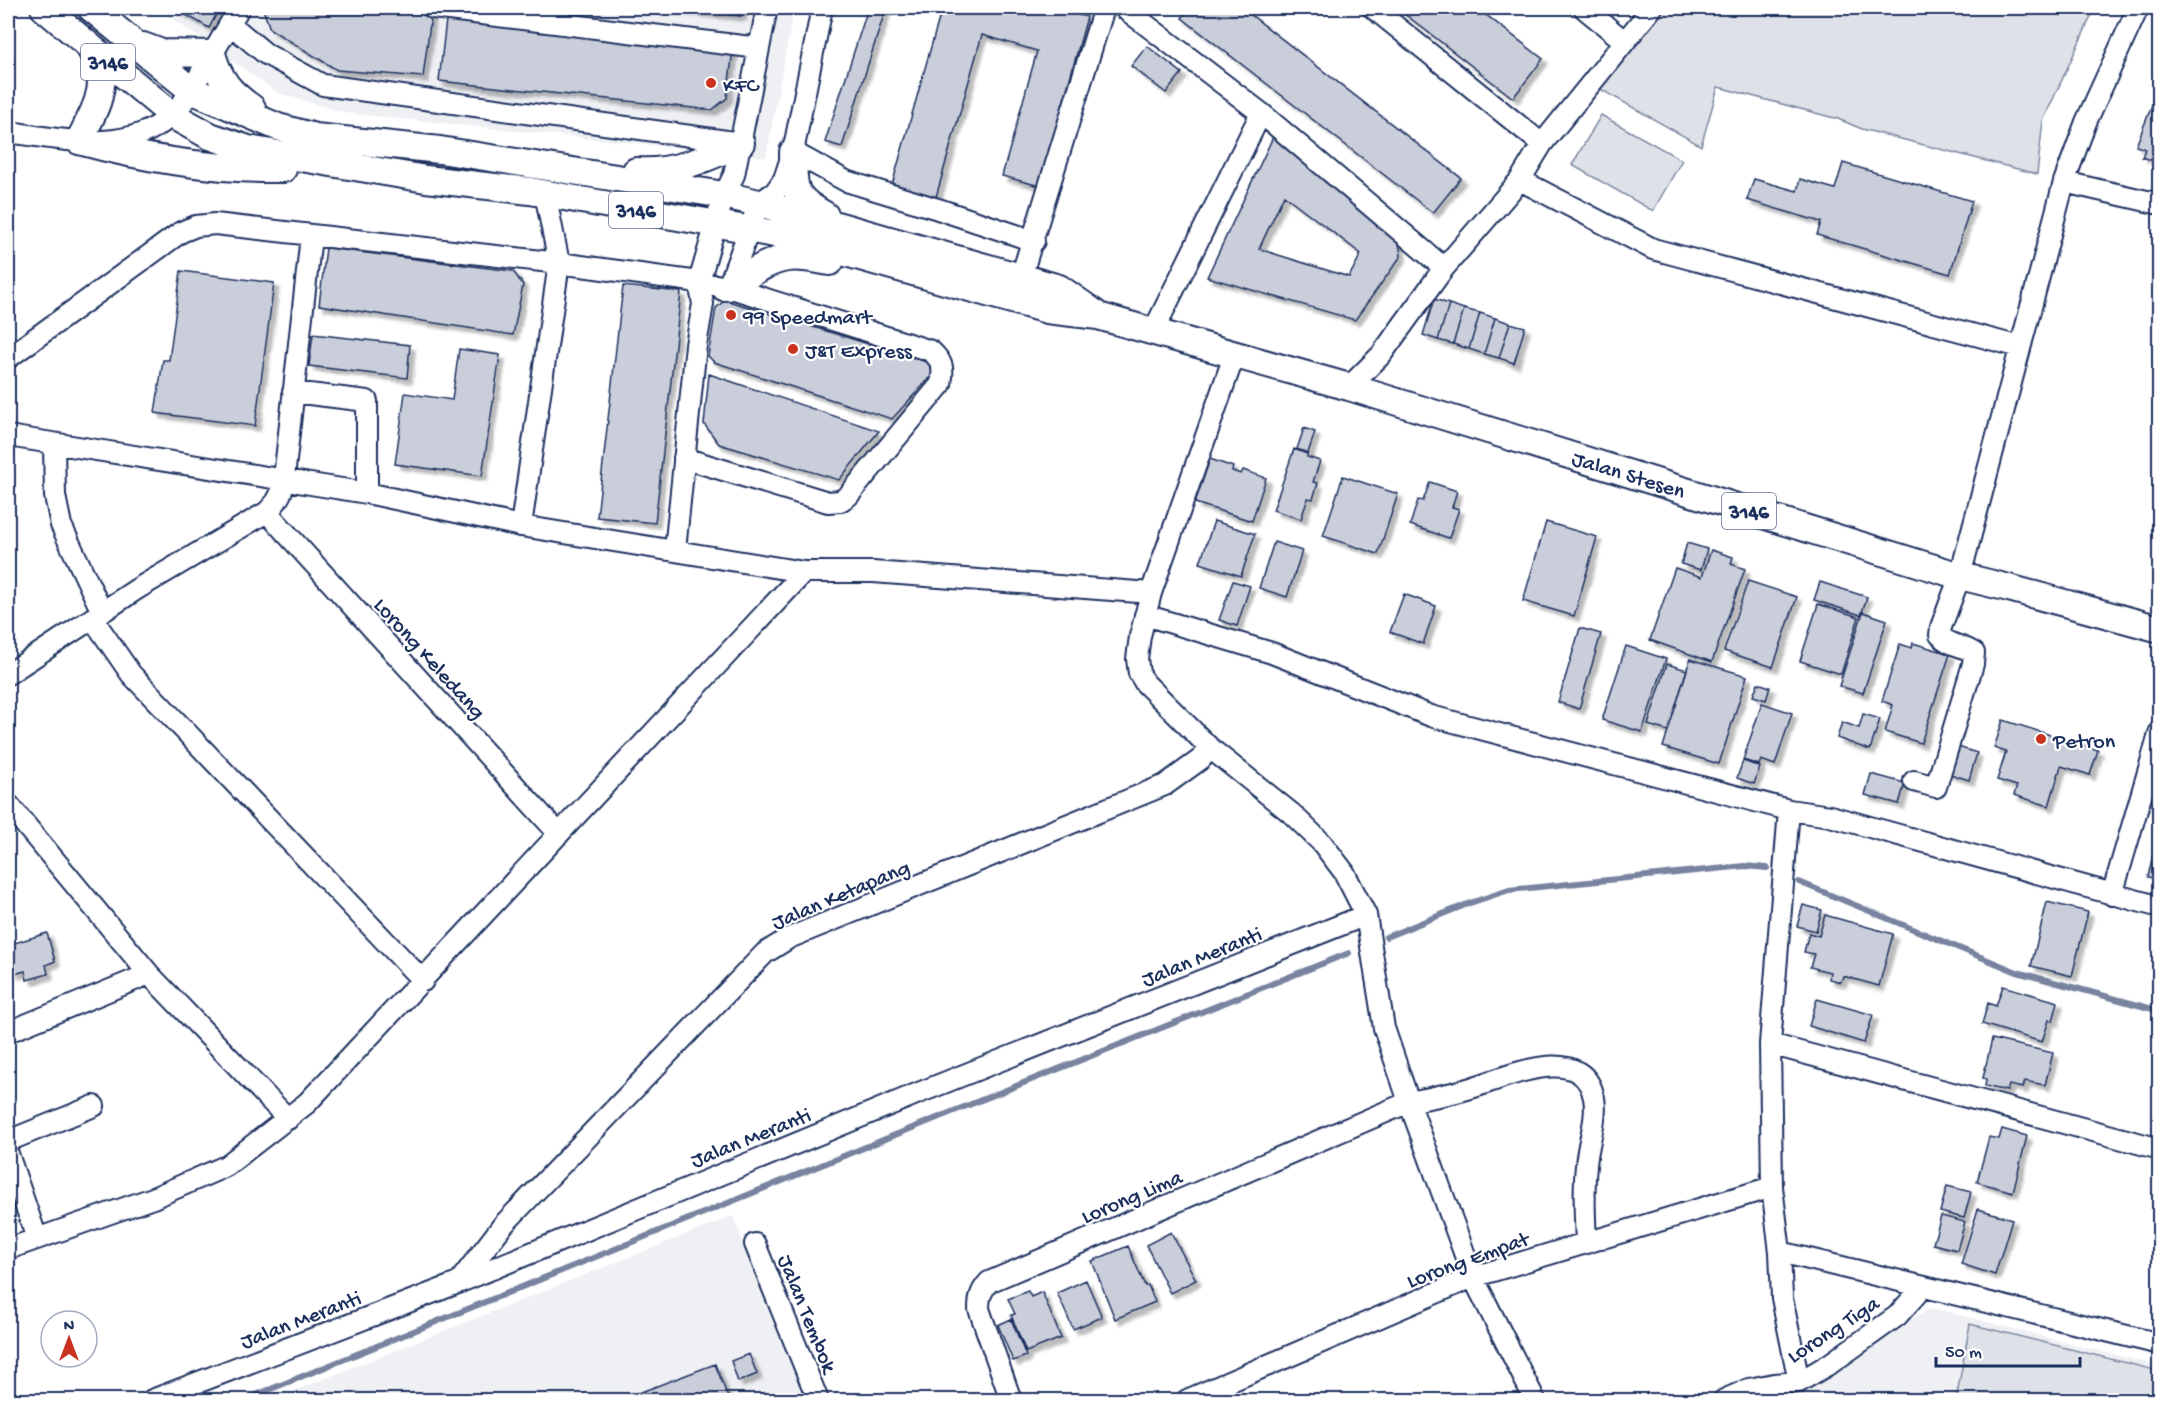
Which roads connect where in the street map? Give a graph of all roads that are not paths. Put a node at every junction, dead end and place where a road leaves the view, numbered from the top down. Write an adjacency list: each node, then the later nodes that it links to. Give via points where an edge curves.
1 (44, 8): 15 (main road, 3146)
2 (91, 8): 14 (main road, 3146)
3 (433, 8): 16 (street)
4 (767, 8): 16 (street)
5 (822, 8): 26 (street)
6 (1104, 8): 39 (street)
7 (1373, 8): 25 (street)
8 (1584, 8): 13 (street)
9 (1652, 8): 13 (street)
10 (2138, 8): 30 (street, via 2086,122)
11 (1136, 11): 19 (street)
12 (234, 16): 17 (street); 24 (street, via 266,54 323,85)
13 (1624, 41): 25 (street)
14 (134, 43): 17 (main road, via 162,53); 18 (main road, 3146)
15 (89, 46): 20 (main road, 3146); 23 (main road, via 99,66 101,82 96,106)
16 (759, 48): 24 (street)
17 (212, 54): 18 (street); 21 (main road, via 218,74 232,95)
18 (191, 90): 20 (street); 21 (main road, 3146)
19 (1261, 113): 41 (street); 48 (street)
20 (172, 115): 23 (street, via 145,133 124,139); 28 (main road, 3146, via 210,136 248,149)
21 (278, 127): 27 (main road, 3146, via 315,136)
22 (8, 132): 23 (street)
23 (79, 141): 28 (main road, via 129,154 224,166 281,169)
24 (741, 143): 27 (main road, via 696,163 640,172); 32 (street, via 734,175)
25 (1542, 144): 29 (street)
26 (793, 152): 33 (street, via 780,186); 36 (main road, via 794,187 800,198); 39 (street, via 846,181)
27 (507, 161): 32 (main road, 3146)
28 (329, 162): 31 (main road, 3146, via 426,179)
29 (1520, 180): 41 (street); 49 (street, via 1653,249)
30 (2064, 182): 34 (street); 49 (street)
31 (545, 193): 35 (main road, 3146); 40 (street)
32 (724, 195): 33 (main road, 3146); 35 (street)
33 (759, 203): 36 (main road, 3146); 37 (street)
34 (2160, 204)
35 (716, 224): 37 (main road, 3146); 44 (street)
36 (847, 227): 42 (main road, 3146)
37 (751, 231): 43 (main road, 3146, via 786,236); 45 (street)
38 (311, 236): 40 (street); 51 (street, via 215,224 181,232); 53 (street)
39 (1034, 241): 42 (street)
40 (559, 263): 44 (street); 60 (street)
41 (1444, 268): 52 (street, via 1381,355)
42 (1021, 277): 47 (main road, 3146, via 1059,288)
43 (943, 281): 45 (main road, via 788,258 762,267); 47 (main road, 3146, via 1047,310)
44 (699, 282): 45 (street); 46 (street)
45 (728, 287): 46 (street); 56 (street, via 931,351 941,360 941,384 840,501 828,502)
46 (703, 304): 56 (street)
47 (1098, 316): 48 (main road, Jalan Stesen / 3146)
48 (1153, 332): 50 (main road, Jalan Stesen / 3146)
49 (2020, 347): 63 (street)
50 (1234, 356): 52 (main road, Jalan Stesen / 3146); 64 (street)
51 (8, 358)
52 (1349, 387): 63 (main road, Jalan Stesen / 3146)
53 (293, 392): 57 (street); 58 (street, via 367,401)
54 (8, 436): 55 (street)
55 (54, 445): 57 (street); 65 (street, via 55,496 61,525)
56 (684, 458): 61 (street)
57 (283, 480): 58 (street); 59 (street, via 281,495)
58 (367, 493): 60 (street)
59 (267, 512): 65 (street); 74 (street, Lorong Keledang)
60 (521, 526): 61 (street)
61 (675, 550): 62 (street)
62 (804, 572): 64 (street, via 873,572); 74 (street)
63 (1960, 576): 67 (main road, Jalan Stesen / 3146); 71 (street, via 1940,635 1946,642 1974,653 1973,664 1936,787)
64 (1151, 593): 66 (street)
65 (98, 615): 68 (street); 79 (street, via 131,674)
66 (1145, 615): 70 (street, via 1137,659 1139,673); 73 (street, via 1272,653 1431,716)
67 (2160, 629)
68 (8, 674)
69 (2160, 731): 75 (street)
70 (1210, 748): 77 (street, via 1322,843 1344,872); 95 (street, Jalan Ketapang, via 1165,785 789,938 765,953 503,1225)
71 (1914, 781)
72 (8, 804): 78 (street)
73 (1789, 810): 75 (street, via 1830,816); 81 (street)
74 (559, 834): 79 (street)
75 (2112, 895): 76 (street)
76 (2160, 907)
77 (1366, 915): 82 (street, via 1384,1028); 95 (street, Jalan Meranti, via 921,1092)
78 (148, 974): 80 (street); 84 (street)
79 (423, 981): 84 (street)
80 (8, 1032)
81 (1770, 1044): 86 (street); 88 (street)
82 (1409, 1102): 90 (street, Lorong Lima, via 1454,1093 1539,1066 1576,1071 1594,1098 1584,1198); 94 (street); 102 (street, Lorong Lima, via 989,1282 979,1297 979,1310)
83 (93, 1106): 85 (street)
84 (288, 1119): 89 (street, via 226,1166 153,1198)
85 (8, 1141)
86 (2160, 1149)
87 (8, 1154): 89 (street)
88 (1772, 1187): 90 (street, Lorong Empat); 93 (street)
89 (37, 1239): 92 (street)
90 (1586, 1243): 94 (street, Lorong Empat)
91 (755, 1244): 101 (street, Jalan Tembok)
92 (8, 1249)
93 (1780, 1252): 96 (street); 98 (street, via 1782,1298)
94 (1473, 1277): 103 (street, Lorong Empat); 104 (street)
95 (458, 1283): 100 (street, Jalan Meranti)
96 (1922, 1288): 97 (street); 98 (street, Lorong Tiga, via 1897,1316)
97 (2160, 1344)
98 (1799, 1382): 99 (street, Lorong Tiga)
99 (1777, 1392): 105 (street, Lorong Tiga, via 1749,1389)
100 (152, 1401)
101 (818, 1401)
102 (1011, 1401)
103 (1187, 1401)
104 (1534, 1401)
105 (1724, 1401)

